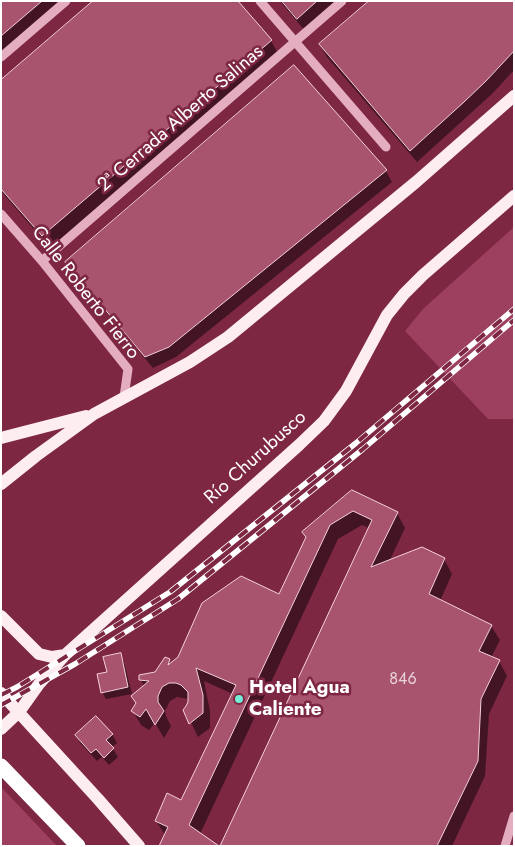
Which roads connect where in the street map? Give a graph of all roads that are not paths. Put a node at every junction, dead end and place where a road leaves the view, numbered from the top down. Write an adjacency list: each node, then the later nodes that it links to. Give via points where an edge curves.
1 (66, 1): 5 (street)
2 (260, 1): 4 (street)
3 (342, 1): 4 (street, 2ª Cerrada Alberto Salinas)
4 (294, 42): 7 (street); 10 (street, 2ª Cerrada Alberto Salinas)
5 (1, 57)
6 (514, 96): 11 (main road, via 416,182 228,337 190,362)
7 (386, 147)
8 (514, 196): 16 (main road, Río Churubusco, via 404,294 387,315 346,390 324,421)
9 (1, 214): 10 (street, Calle Roberto Fierro)
10 (42, 261): 11 (street, Calle Roberto Fierro, via 128,369)
11 (124, 397): 12 (main road)
12 (94, 414): 13 (main road); 14 (main road)
13 (1, 438)
14 (1, 484)
15 (1, 616): 16 (main road, via 39,654)
16 (65, 655): 18 (main road, Río Churubusco)
17 (1, 693): 18 (main road)
18 (20, 712): 19 (main road, Río Churubusco); 23 (main road)
19 (1, 729)
20 (1, 766): 22 (highway)
21 (514, 816): 24 (street)
22 (78, 846)
23 (139, 846)
24 (505, 846)

